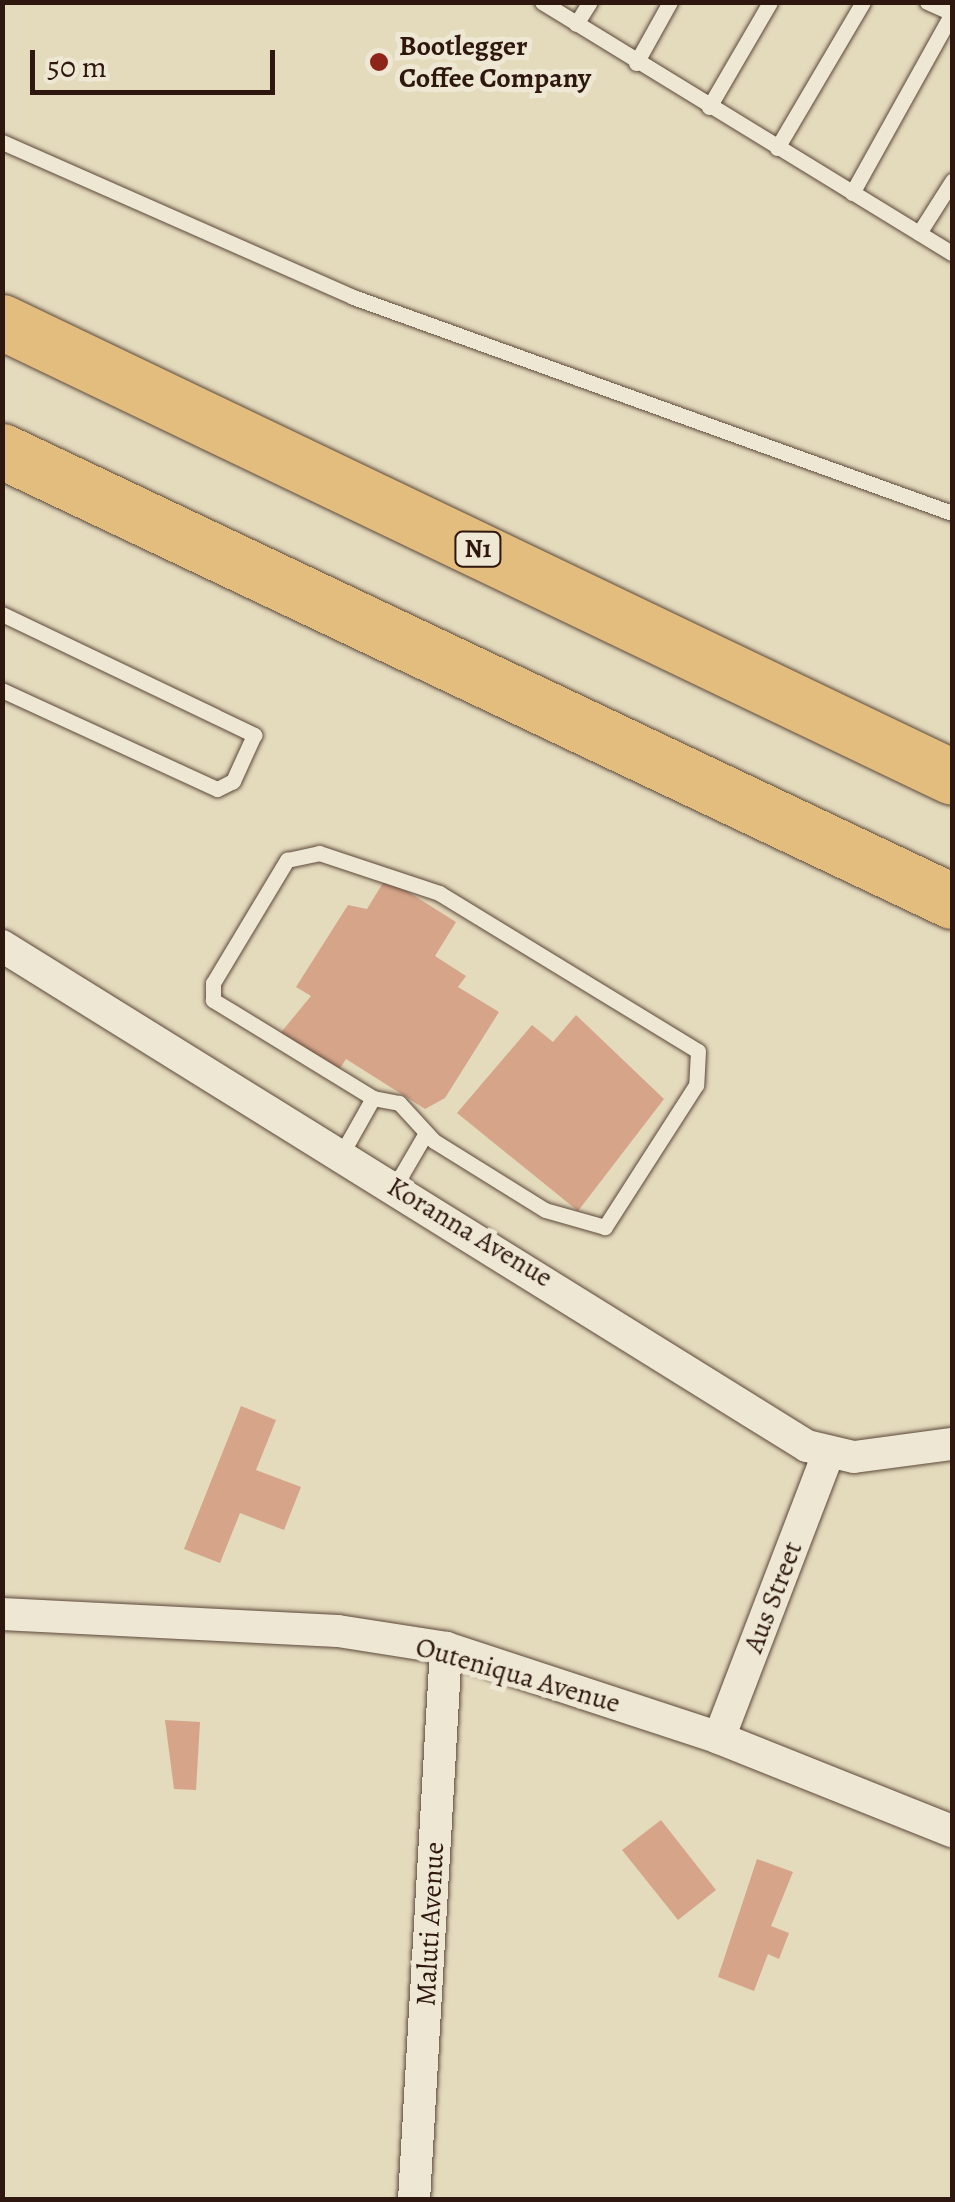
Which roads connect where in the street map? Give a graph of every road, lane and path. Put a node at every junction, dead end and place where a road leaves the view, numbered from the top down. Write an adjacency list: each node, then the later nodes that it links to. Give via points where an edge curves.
1 (590, 2): 8 (lane)
2 (670, 2): 9 (lane)
3 (770, 2): 10 (lane)
4 (863, 2): 12 (lane)
5 (926, 2): 7 (lane)
6 (550, 5): 8 (lane)
7 (952, 13): 14 (lane)
8 (576, 24): 9 (lane)
9 (636, 63): 10 (lane)
10 (710, 107): 12 (lane)
11 (2, 142): 20 (lane, via 353,297)
12 (777, 148): 14 (lane)
13 (952, 181): 15 (lane)
14 (852, 193): 15 (lane)
15 (918, 233): 16 (lane)
16 (952, 253)
17 (2, 322): 24 (highway, N1)
18 (2, 450): 21 (highway)
19 (2, 477): 21 (highway)
20 (952, 514)
21 (271, 578): 25 (highway)
22 (2, 614): 23 (lane, via 254,735 233,780 218,790)
23 (2, 690)
24 (952, 777)
25 (952, 901)
26 (2, 946): 29 (street, Koranna Avenue)
27 (374, 1098): 28 (lane, via 399,1103); 28 (lane, via 233,1018 210,992 293,854 367,863 439,892 661,1022 703,1062 605,1227 546,1210); 29 (lane)
28 (426, 1133): 30 (lane)
29 (342, 1154): 30 (street, Koranna Avenue)
30 (394, 1186): 32 (street, Koranna Avenue)
31 (952, 1444): 32 (street)
32 (827, 1456): 35 (street, Aus Street)
33 (2, 1614): 34 (street, Outeniqua Avenue, via 338,1632)
34 (446, 1648): 35 (street, Outeniqua Avenue); 37 (street, Maluti Avenue)
35 (719, 1738): 36 (street, Outeniqua Avenue)
36 (952, 1831)
37 (414, 2200)

